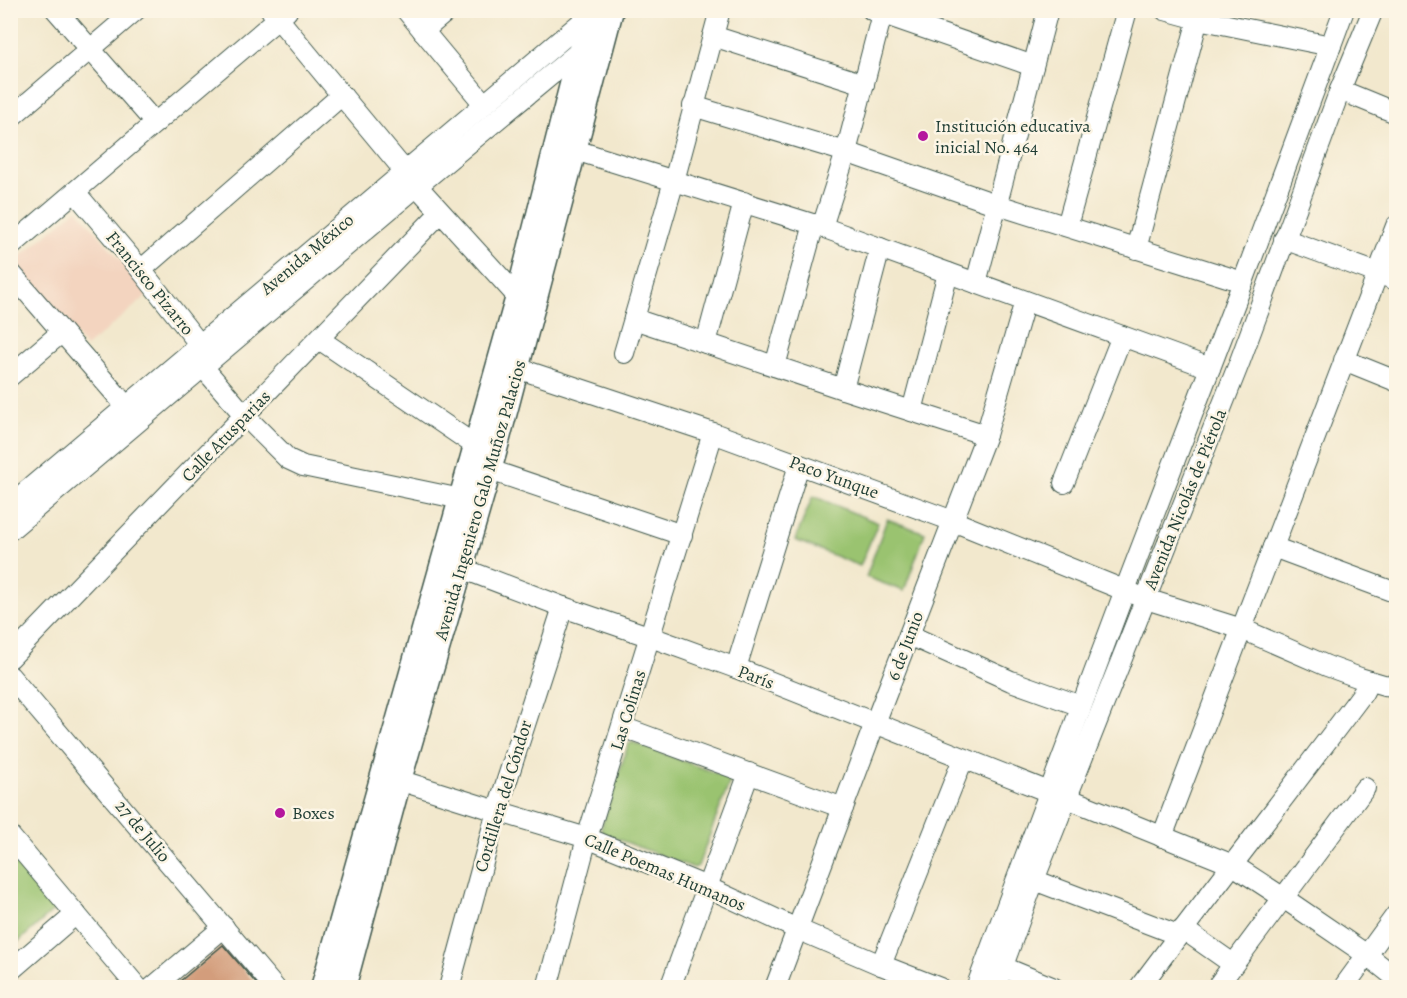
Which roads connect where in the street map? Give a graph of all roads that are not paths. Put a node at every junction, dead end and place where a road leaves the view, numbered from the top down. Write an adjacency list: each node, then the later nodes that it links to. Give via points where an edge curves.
1 (56, 10): 19 (street)
2 (136, 10): 19 (street)
3 (406, 10): 15 (street)
4 (448, 10): 15 (street)
5 (720, 10): 16 (street)
6 (1048, 10): 20 (street)
7 (1126, 10): 38 (street)
8 (1165, 10): 14 (street)
9 (1344, 10): 17 (street, Avenida Nicolás de Piérola)
10 (1373, 10): 22 (street, Avenida Nicolás de Piérola)
11 (879, 12): 20 (street); 21 (street)
12 (279, 13): 23 (street); 28 (street)
13 (600, 13): 18 (main road, Avenida Ingeniero Galo Muñoz Palacios); 24 (street, Avenida México)
14 (1198, 19): 17 (street); 43 (street)
15 (423, 31): 24 (street)
16 (713, 36): 21 (street); 25 (street)
17 (1331, 46): 48 (street, Avenida Nicolás de Piérola)
18 (591, 48): 29 (main road, Avenida Ingeniero Galo Muñoz Palacios); 31 (street, Avenida México); 50 (main road, Avenida Ingeniero Galo Muñoz Palacios)
19 (91, 50): 27 (street); 28 (street)
20 (1033, 66): 35 (street)
21 (864, 84): 30 (street)
22 (1341, 90): 26 (street); 40 (street, Avenida Nicolás de Piérola)
23 (342, 95): 31 (street); 44 (street)
24 (484, 104): 31 (street, Avenida México)
25 (693, 106): 30 (street); 32 (street)
26 (1396, 113)
27 (10, 118)
28 (155, 123): 33 (street)
29 (575, 150): 32 (street); 62 (main road, Avenida Ingeniero Galo Muñoz Palacios)
30 (846, 152): 35 (street); 37 (street)
31 (411, 178): 36 (street); 57 (street, Avenida México); 61 (street, Avenida México)
32 (674, 181): 34 (street); 52 (street)
33 (75, 192): 41 (street); 44 (street, Francisco Pizarro)
34 (744, 202): 37 (street); 56 (street)
35 (998, 205): 38 (street); 49 (street)
36 (440, 213): 50 (street); 55 (street, Calle Atusparias)
37 (818, 225): 42 (street); 60 (street)
38 (1067, 226): 43 (street)
39 (1396, 226): 47 (street)
40 (1284, 239): 47 (street); 83 (street, Avenida Nicolás de Piérola, via 1235,372)
41 (10, 247)
42 (880, 248): 46 (street); 66 (street)
43 (1136, 249): 48 (street)
44 (141, 270): 57 (street, Francisco Pizarro)
45 (10, 272): 53 (street)
46 (948, 273): 49 (street); 68 (street)
47 (1388, 276): 59 (street)
48 (1243, 282): 63 (street, Avenida Nicolás de Piérola)
49 (976, 283): 51 (street)
50 (518, 297): 72 (main road, Avenida Ingeniero Galo Muñoz Palacios)
51 (1025, 301): 54 (street); 71 (street, 6 de Junio)
52 (634, 319): 56 (street); 58 (street)
53 (62, 332): 64 (street); 67 (street)
54 (1122, 336): 63 (street); 74 (street)
55 (319, 339): 69 (street, Calle Atusparias); 72 (street)
56 (706, 343): 60 (street)
57 (200, 345): 61 (street, Francisco Pizarro); 67 (street, Avenida México)
58 (624, 353)
59 (1344, 360): 65 (street); 80 (street)
60 (775, 366): 66 (street)
61 (203, 367): 69 (street); 78 (street, Avenida México)
62 (517, 368): 70 (street, Paco Yunque); 72 (main road, Avenida Ingeniero Galo Muñoz Palacios)
63 (1210, 368): 83 (street, Avenida Nicolás de Piérola)
64 (10, 376)
65 (1396, 381)
66 (843, 389): 68 (street)
67 (126, 406): 76 (street, Avenida México)
68 (912, 411): 71 (street)
69 (245, 416): 75 (street, via 288,459 303,466); 88 (street, Calle Atusparias)
70 (713, 433): 73 (street, Paco Yunque); 79 (street, Las Colinas)
71 (986, 435): 77 (street, 6 de Junio)
72 (487, 457): 75 (main road, Avenida Ingeniero Galo Muñoz Palacios); 79 (street); 81 (main road, Avenida Ingeniero Galo Muñoz Palacios)
73 (799, 465): 77 (street, Paco Yunque); 89 (street)
74 (1064, 483)
75 (461, 499): 98 (main road, Avenida Ingeniero Galo Muñoz Palacios)
76 (10, 505)
77 (953, 521): 83 (street, Paco Yunque); 86 (street, 6 de Junio)
78 (10, 530)
79 (682, 535): 87 (street, Las Colinas)
80 (1273, 547): 82 (street); 85 (street)
81 (461, 568): 84 (street, París); 98 (main road, Avenida Ingeniero Galo Muñoz Palacios)
82 (1396, 592)
83 (1135, 595): 85 (street, Paco Yunque); 93 (street, Avenida Nicolás de Piérola); 100 (street, Avenida Nicolás de Piérola)
84 (563, 607): 87 (street, París); 102 (street, Cordillera del Cóndor)
85 (1242, 629): 91 (street, Paco Yunque); 104 (street)
86 (909, 635): 93 (street, via 1011,681); 94 (street, 6 de Junio)
87 (651, 636): 89 (street, París); 95 (street, Las Colinas)
88 (10, 658)
89 (736, 668): 94 (street, París)
90 (10, 676): 112 (street, 27 de Julio)
91 (1369, 681): 92 (street, Paco Yunque); 106 (street)
92 (1396, 686)
93 (1081, 706): 100 (street, Avenida Nicolás de Piérola)
94 (875, 723): 96 (street, París); 101 (street, 6 de Junio)
95 (622, 727): 97 (street); 105 (street, Las Colinas)
96 (963, 759): 100 (street, París); 117 (street)
97 (749, 773): 101 (street); 108 (street)
98 (391, 778): 102 (street, Calle Poemas Humanos); 124 (main road, Avenida Ingeniero Galo Muñoz Palacios); 125 (main road, Avenida Ingeniero Galo Muñoz Palacios)
99 (1365, 788): 109 (street)
100 (1058, 795): 104 (street, París); 107 (street, Avenida Nicolás de Piérola); 131 (street, Avenida Nicolás de Piérola)
101 (843, 808): 113 (street, 6 de Junio)
102 (497, 811): 105 (street, Calle Poemas Humanos); 126 (street, Cordillera del Cóndor)
103 (10, 836): 110 (street)
104 (1162, 837): 106 (street, París)
105 (587, 838): 108 (street, Calle Poemas Humanos); 127 (street, Las Colinas)
106 (1233, 865): 109 (street, París); 114 (street)
107 (1034, 880): 114 (street); 118 (street, Avenida Nicolás de Piérola)
108 (707, 886): 113 (street, Calle Poemas Humanos); 128 (street)
109 (1282, 897): 115 (street, París); 116 (street)
110 (76, 914): 119 (street); 121 (street)
111 (1396, 915): 115 (street)
112 (225, 927): 122 (street); 123 (street, 27 de Julio)
113 (797, 929): 117 (street, Calle Poemas Humanos); 129 (street, 6 de Junio)
114 (1180, 932): 116 (street); 134 (street)
115 (1367, 955): 120 (street, París); 136 (street)
116 (1233, 964): 135 (street)
117 (882, 965): 130 (street, Calle Poemas Humanos)
118 (1003, 967): 132 (street, Avenida Nicolás de Piérola); 133 (street)
119 (10, 971)
120 (1396, 978)
121 (138, 987)
122 (152, 987)
123 (275, 987)
124 (323, 987)
125 (343, 987)
126 (449, 987)
127 (548, 987)
128 (670, 987)
129 (775, 987)
130 (940, 987)
131 (976, 987)
132 (995, 987)
133 (1054, 987)
134 (1138, 987)
135 (1215, 987)
136 (1343, 987)

